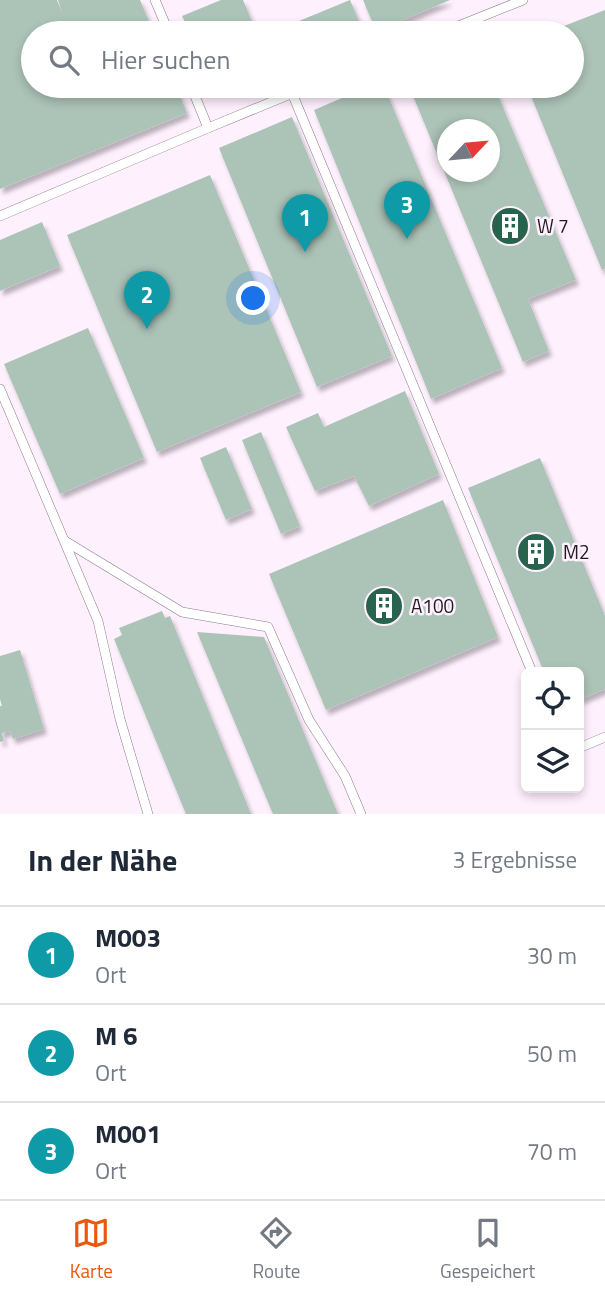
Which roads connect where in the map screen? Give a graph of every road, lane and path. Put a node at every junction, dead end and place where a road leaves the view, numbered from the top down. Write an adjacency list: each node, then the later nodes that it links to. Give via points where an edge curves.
1 (156, 0): 3 (lane)
2 (523, 0): 4 (lane)
3 (164, 21)
4 (471, 21)
5 (196, 98): 8 (lane)
6 (280, 98): 8 (lane)
7 (294, 98): 12 (lane)
8 (208, 128): 9 (lane)
9 (0, 216)
10 (0, 388): 11 (lane)
11 (65, 541): 15 (lane, via 98,621); 16 (lane, via 182,612 268,627 309,720 345,776)
12 (530, 667)
13 (605, 737): 14 (lane)
14 (584, 746)
15 (148, 814)
16 (361, 814)

